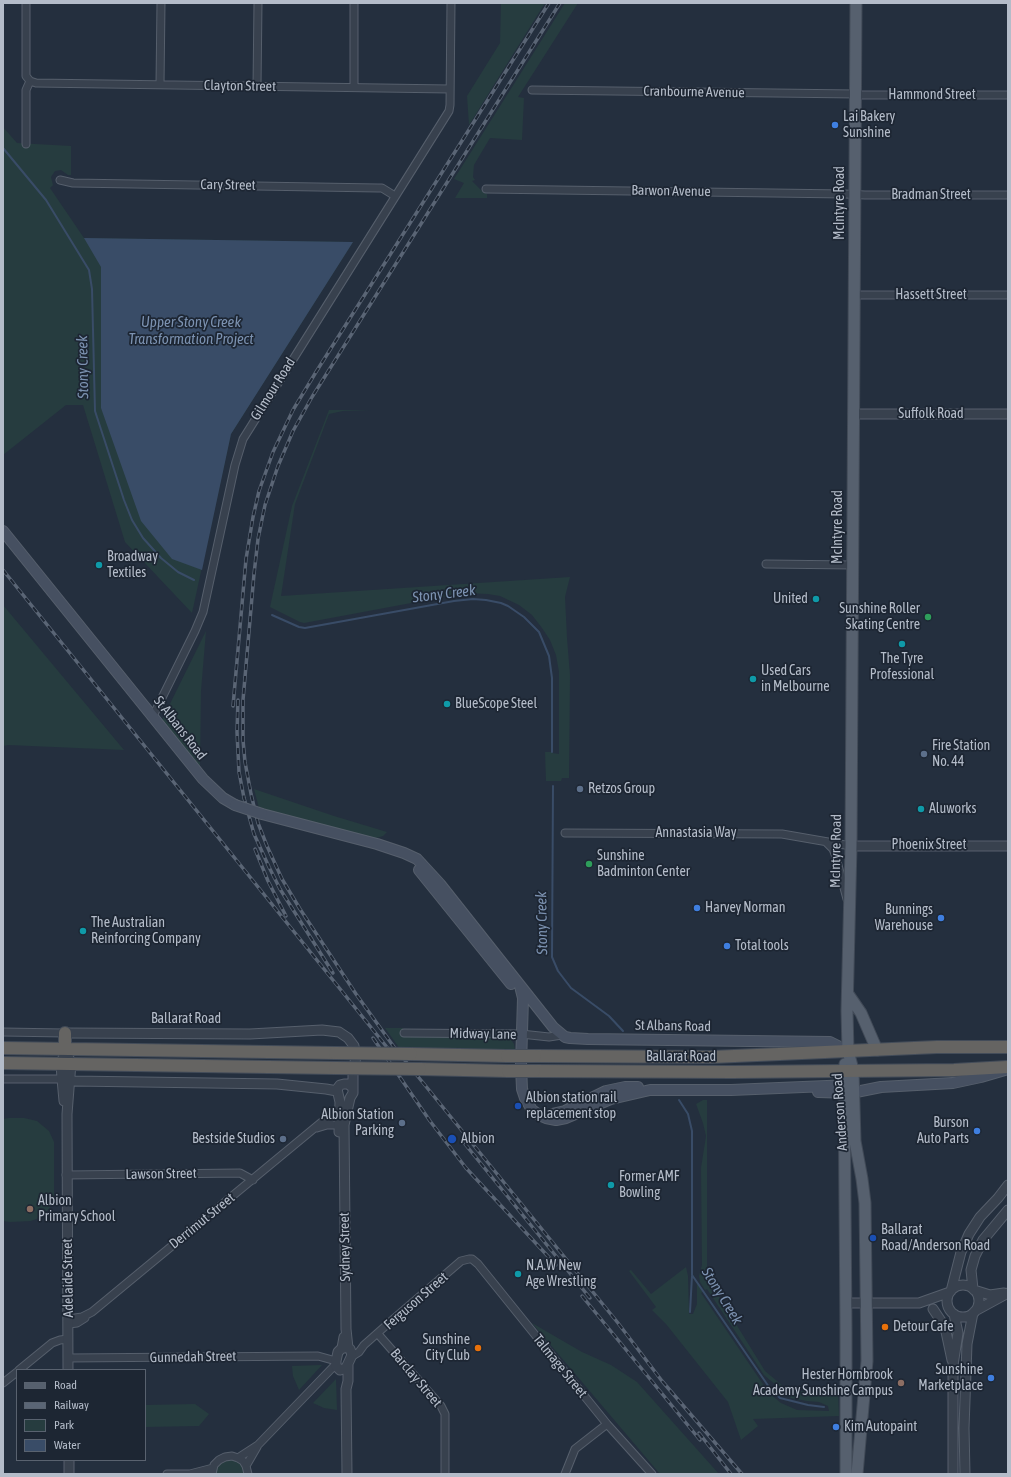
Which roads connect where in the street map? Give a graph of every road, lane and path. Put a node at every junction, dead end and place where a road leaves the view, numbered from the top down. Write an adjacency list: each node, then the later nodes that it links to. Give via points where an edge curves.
1 (26, 3): 7 (street, via 26,76)
2 (161, 3): 8 (street)
3 (258, 3): 9 (street)
4 (354, 3): 10 (street)
5 (451, 3): 11 (street, Gilmour Road)
6 (856, 3): 13 (main road, McIntyre Road)
7 (30, 81): 8 (street, Clayton Street); 15 (street, via 26,90)
8 (160, 84): 9 (street, Clayton Street)
9 (257, 86): 10 (street, Clayton Street)
10 (354, 87): 11 (street, Clayton Street)
11 (450, 89): 20 (street, Gilmour Road, via 449,111)
12 (532, 90): 13 (street, Cranbourne Avenue)
13 (856, 94): 14 (street, Hammond Street); 18 (main road, McIntyre Road)
14 (1008, 95)
15 (26, 144)
16 (60, 180): 20 (street, Cary Street, via 73,183 382,188)
17 (486, 189): 18 (street, Barwon Avenue)
18 (855, 194): 19 (street, Bradman Street); 21 (main road, McIntyre Road)
19 (1008, 195)
20 (395, 196): 28 (street, Gilmour Road, via 243,439 201,616)
21 (854, 295): 22 (street, Hassett Street); 23 (main road, McIntyre Road)
22 (1008, 295)
23 (853, 414): 24 (street, Suffolk Road); 27 (main road, McIntyre Road)
24 (1008, 414)
25 (3, 531): 28 (main road, St Albans Road)
26 (766, 564): 27 (street)
27 (853, 565): 31 (main road, McIntyre Road)
28 (153, 716): 34 (main road, St Albans Road, bridge, via 203,779 223,798 235,805 397,850 417,859)
29 (565, 833): 30 (street, Annastasia Way, via 782,834)
30 (826, 842): 31 (street, Annastasia Way); 33 (street, via 835,854)
31 (851, 846): 32 (street, Phoenix Street); 33 (main road, McIntyre Road)
32 (1008, 846)
33 (850, 913): 36 (main road, McIntyre Road)
34 (484, 945): 35 (main road, St Albans Road); 37 (main road, St Albans Road, via 513,986)
35 (520, 984): 37 (main road, St Albans Road); 42 (main road, St Albans Road)
36 (848, 994): 46 (main road, via 861,1013); 47 (main road, McIntyre Road)
37 (522, 1011): 41 (main road, St Albans Road)
38 (3, 1032): 39 (street, Ballarat Road)
39 (65, 1033): 45 (highway); 55 (street, Ballarat Road, via 250,1034 332,1030 345,1034 355,1050)
40 (404, 1033): 41 (street, Midway Lane)
41 (522, 1034): 42 (street, Midway Lane, via 549,1037); 56 (main road, St Albans Road, via 522,1089 534,1112 549,1119 566,1118 617,1094 650,1090)
42 (562, 1035): 47 (main road, St Albans Road, via 575,1039 830,1042)
43 (1008, 1047): 46 (highway, Ballarat Road)
44 (3, 1048): 45 (highway, Ballarat Road)
45 (65, 1049): 47 (highway, Ballarat Road, bridge, via 690,1058); 49 (street, Adelaide Street)
46 (877, 1050): 47 (highway, Ballarat Road)
47 (848, 1051): 51 (main road, Anderson Road)
48 (3, 1063): 49 (highway, Ballarat Road)
49 (66, 1064): 52 (highway, Ballarat Road, bridge); 54 (street, Adelaide Street)
50 (1008, 1068): 51 (highway, Ballarat Road); 57 (main road, St Albans Road, via 960,1082)
51 (849, 1071): 52 (highway, Ballarat Road); 57 (main road, Anderson Road)
52 (762, 1072): 56 (main road)
53 (3, 1079): 54 (street)
54 (66, 1080): 58 (street, via 277,1084 326,1089); 61 (street, Adelaide Street)
55 (352, 1087): 58 (street, via 342,1084 338,1087); 59 (street)
56 (762, 1089): 57 (main road, St Albans Road)
57 (849, 1089): 69 (main road, Anderson Road); 70 (main road, Anderson Road, via 864,1191)
58 (338, 1094): 59 (street, via 345,1099); 60 (street, Sydney Street)
59 (350, 1098): 60 (street, Sydney Street)
60 (340, 1122): 62 (street, Derrimut Street, via 316,1128); 79 (street, Sydney Street, via 344,1166 346,1329)
61 (66, 1175): 62 (street, Lawson Street, via 240,1173); 75 (street, Adelaide Street)
62 (253, 1180): 75 (street, Derrimut Street, via 88,1314 84,1320 77,1323)
63 (1008, 1184): 67 (street, via 969,1234 961,1252)
64 (1008, 1210): 66 (street, via 987,1234 975,1256 971,1270)
65 (469, 1259): 76 (street, Ferguson Street, via 458,1264); 85 (street, Talmage Street, via 478,1264)
66 (973, 1290): 67 (street, via 958,1286); 68 (street, via 990,1295); 73 (street, via 978,1300)
67 (951, 1291): 71 (street); 74 (street, via 947,1303)
68 (1008, 1292): 73 (street)
69 (846, 1303): 70 (street); 99 (main road, Anderson Road)
70 (866, 1303): 71 (street); 100 (main road, Anderson Road, via 867,1361)
71 (919, 1303): 72 (street)
72 (933, 1309): 74 (street); 80 (street, via 945,1327)
73 (974, 1312): 74 (street, via 962,1317); 102 (street, via 967,1344)
74 (953, 1314): 80 (street, via 958,1332)
75 (68, 1322): 77 (street, Adelaide Street)
76 (378, 1334): 79 (street, Ferguson Street); 96 (street, Barclay Street, via 442,1406 445,1414)
77 (68, 1342): 78 (street, Adelaide Street); 81 (street, via 50,1346)
78 (68, 1358): 79 (street, Gunnedah Street); 82 (street, Adelaide Street)
79 (343, 1358): 86 (street, Ferguson Street); 95 (street, Sydney Street)
80 (953, 1365): 101 (street)
81 (21, 1369)
82 (68, 1369)
83 (16, 1373): 84 (street)
84 (3, 1383)
85 (607, 1424): 97 (street, via 575,1449); 98 (street, Talmage Street)
86 (258, 1445): 87 (street); 89 (street)
87 (238, 1458): 89 (street); 90 (street, via 225,1456 216,1462)
88 (69, 1461): 91 (street)
89 (246, 1466): 94 (street)
90 (213, 1471): 93 (street)
91 (69, 1474)
92 (167, 1474): 93 (street)
93 (191, 1474)
94 (248, 1474)
95 (347, 1474)
96 (445, 1474)
97 (564, 1474)
98 (652, 1474)
99 (846, 1474)
100 (857, 1474)
101 (952, 1474)
102 (965, 1474)

